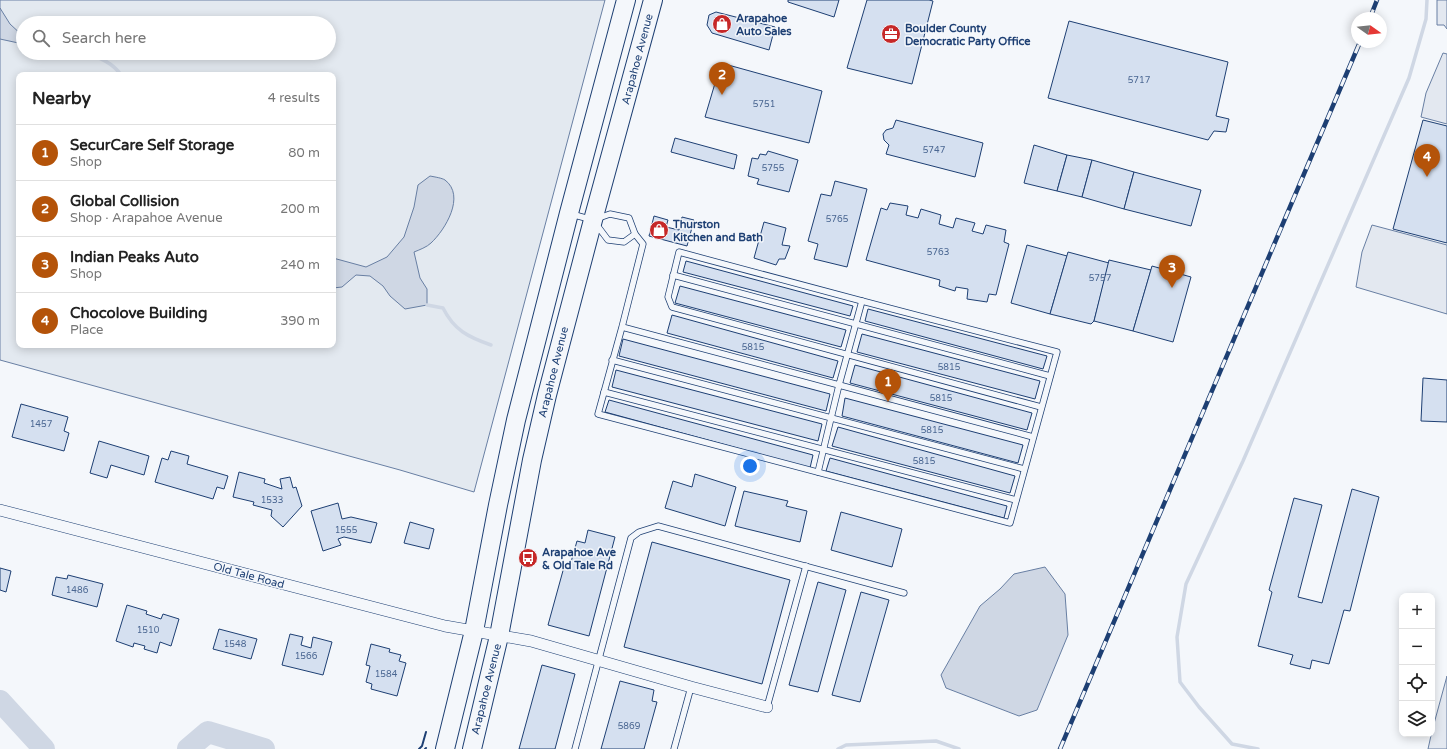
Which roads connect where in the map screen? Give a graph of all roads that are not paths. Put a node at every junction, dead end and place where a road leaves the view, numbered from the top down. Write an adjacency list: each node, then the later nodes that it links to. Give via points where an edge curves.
1 (626, 0): 3 (main road)
2 (653, 0): 4 (main road, Arapahoe Avenue)
3 (569, 213): 4 (lane); 25 (main road, via 514,427)
4 (593, 220): 5 (lane, via 610,214 629,218); 5 (lane, via 608,240 624,242); 26 (main road, Arapahoe Avenue, via 540,425)
5 (635, 234): 9 (lane, via 643,244)
6 (673, 275): 7 (lane, via 679,252); 8 (lane); 10 (lane, via 668,297 672,307)
7 (862, 301): 8 (lane); 12 (lane, via 1057,352)
8 (856, 324): 10 (lane); 12 (lane)
9 (622, 327): 11 (lane); 13 (lane)
10 (847, 354): 13 (lane); 15 (lane)
11 (612, 360): 14 (lane); 16 (lane)
12 (1050, 376): 15 (lane)
13 (839, 384): 16 (lane); 17 (lane)
14 (604, 392): 18 (lane); 20 (lane, via 598,414)
15 (1042, 407): 17 (lane)
16 (831, 418): 18 (lane); 19 (lane)
17 (1034, 437): 19 (lane)
18 (823, 449): 20 (lane); 21 (lane)
19 (1024, 469): 21 (lane)
20 (818, 472): 21 (lane, via 1010,523)
21 (1016, 500)
22 (0, 510): 25 (street, Old Tale Road, via 445,626)
23 (806, 566): 24 (lane); 27 (lane, via 658,526 639,532 630,538); 29 (lane)
24 (904, 593)
25 (474, 631): 26 (street, Old Tale Road); 30 (main road)
26 (499, 636): 27 (street, Old Tale Road, via 531,641); 31 (main road, Arapahoe Avenue)
27 (599, 661): 28 (street, Old Tale Road); 32 (lane)
28 (691, 687): 29 (street, Old Tale Road); 33 (lane)
29 (767, 707)
30 (445, 749)
31 (472, 749)
32 (575, 749)
33 (674, 749)

